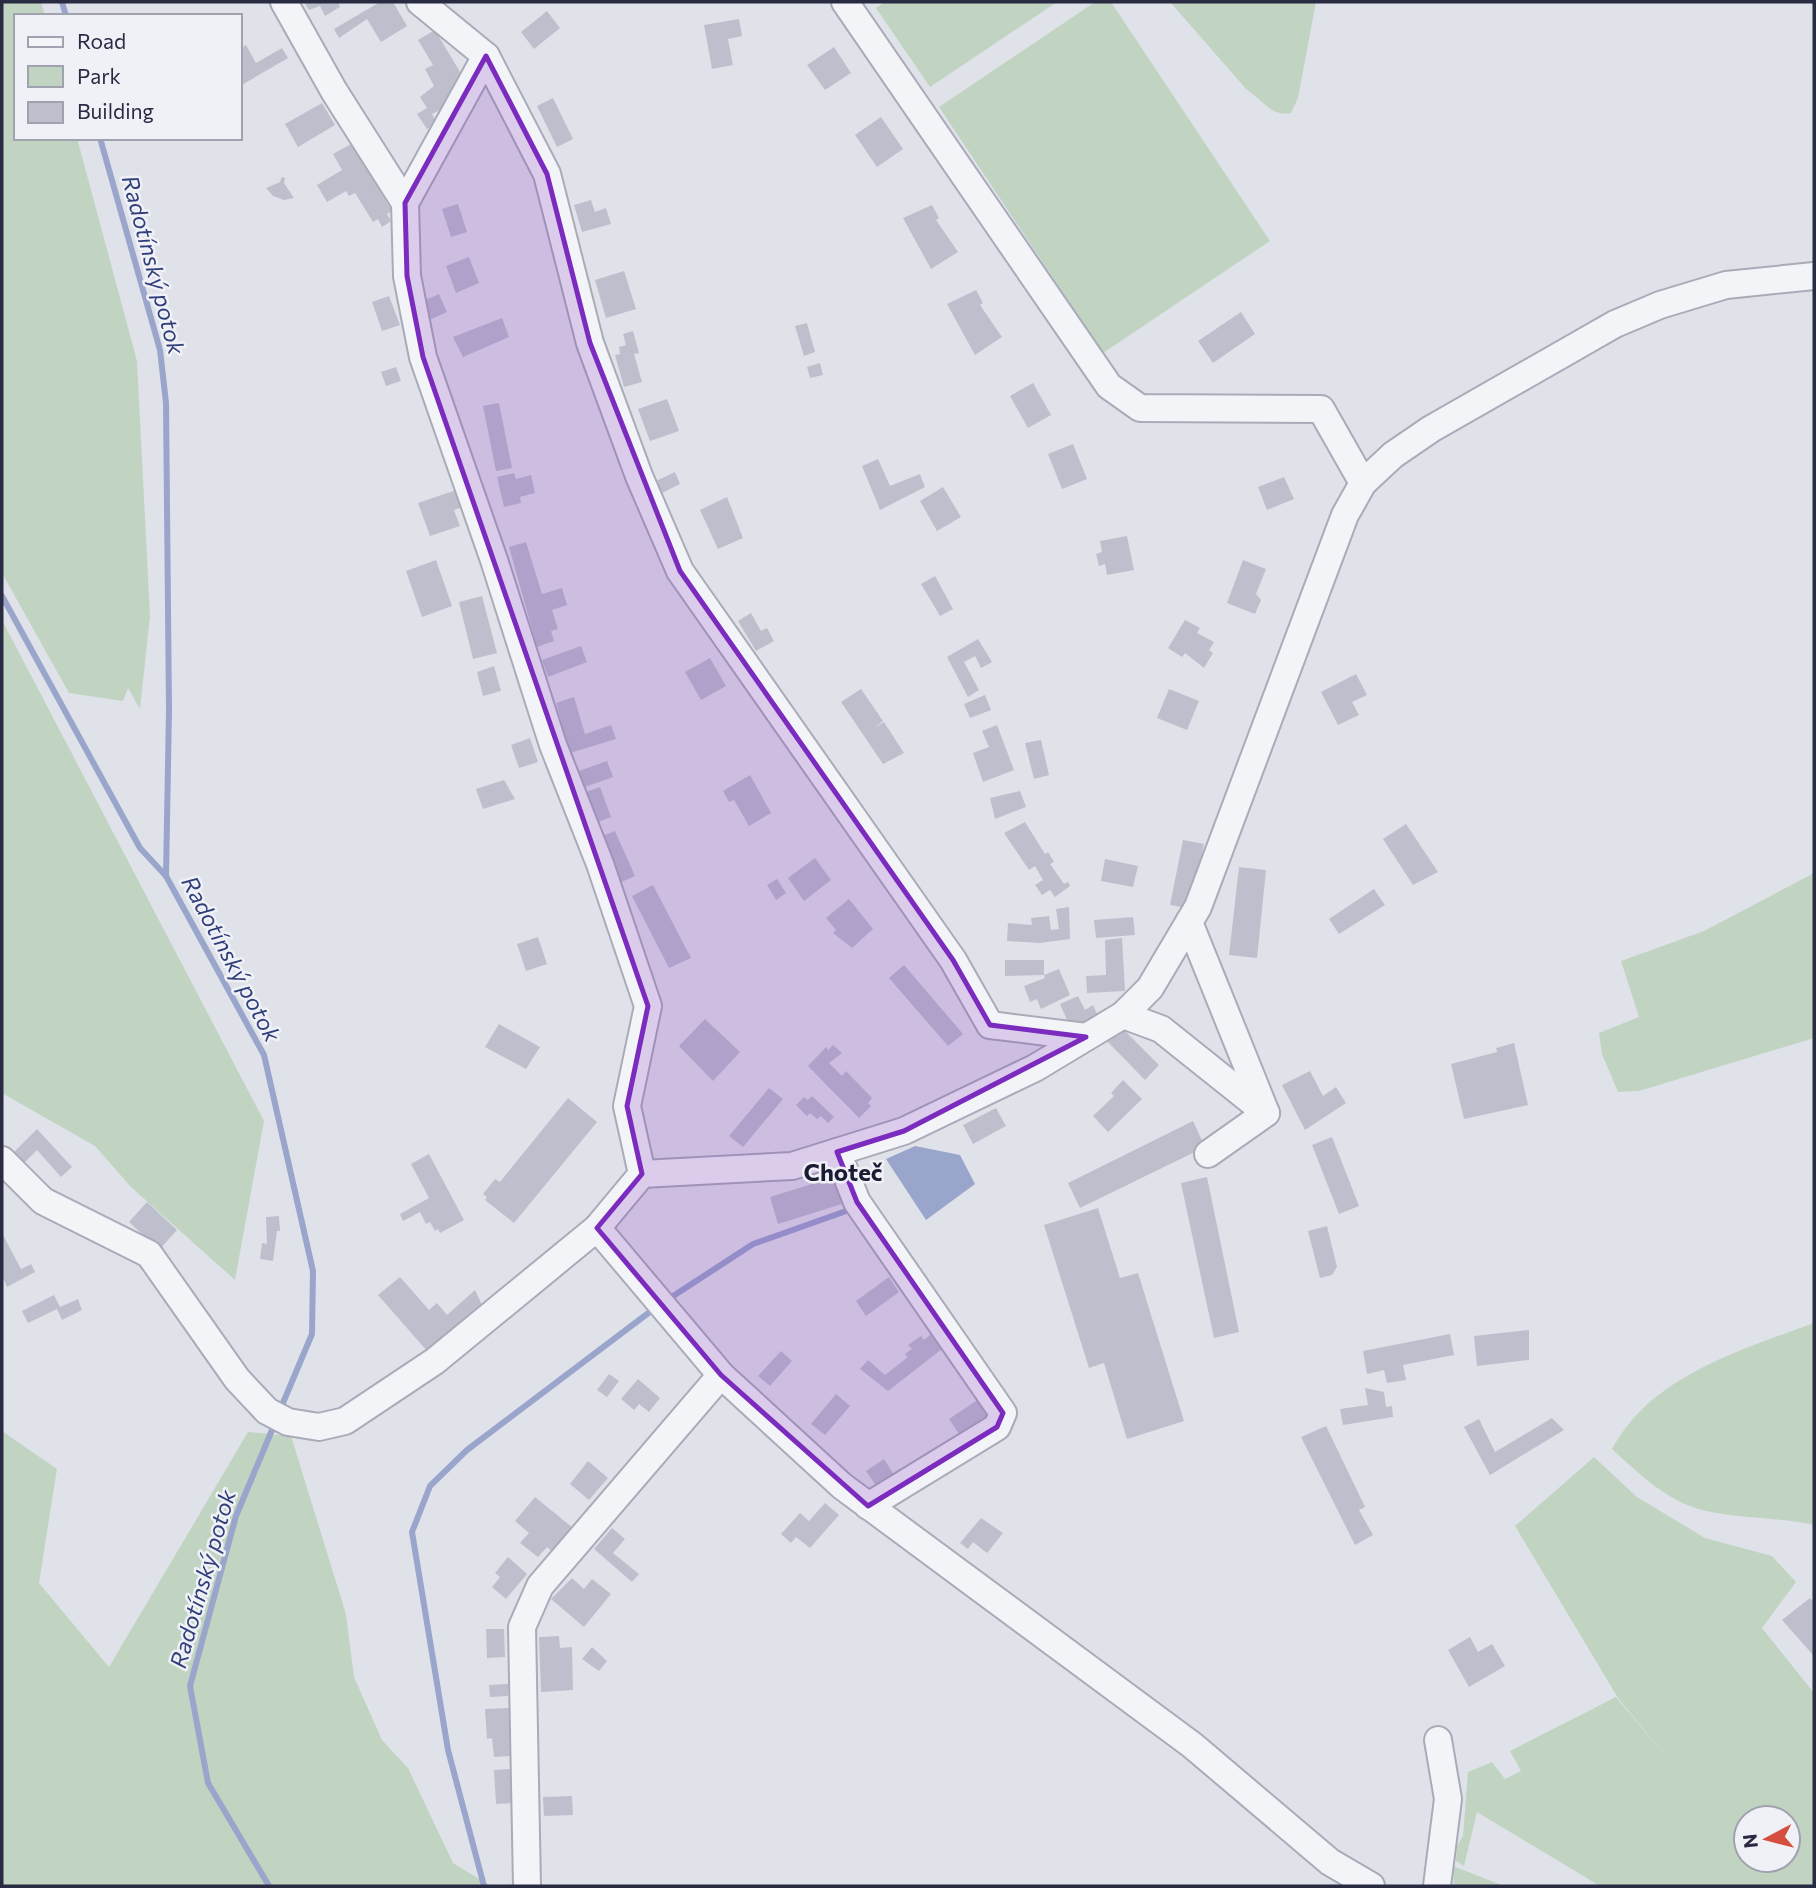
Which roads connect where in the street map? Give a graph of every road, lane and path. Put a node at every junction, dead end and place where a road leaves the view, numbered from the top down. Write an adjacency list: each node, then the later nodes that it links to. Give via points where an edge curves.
1 (284, 2): 5 (street)
2 (420, 2): 4 (street)
3 (845, 2): 7 (street, via 1110,386 1140,408 1321,409)
4 (486, 56): 5 (street); 10 (street, via 547,174 590,343 680,571 953,960 990,1025)
5 (405, 204): 15 (street, via 407,276 423,357 648,1006 627,1107)
6 (1814, 276): 7 (street, via 1726,285 1615,324 1431,429 1393,455)
7 (1363, 484): 8 (street, via 1345,515)
8 (1189, 922): 9 (street, via 1150,988); 11 (street)
9 (1123, 1015): 10 (street); 11 (street, via 1161,1029)
10 (1086, 1037): 12 (street, via 1035,1068 904,1132)
11 (1266, 1113): 13 (street)
12 (837, 1152): 15 (street, via 792,1166); 18 (street, via 857,1202 1003,1413 996,1427)
13 (1208, 1154)
14 (2, 1160): 16 (street, via 43,1201 149,1254 237,1380 278,1417 319,1427 345,1421 435,1361)
15 (642, 1174): 16 (street)
16 (597, 1228): 17 (street)
17 (721, 1375): 18 (street); 20 (street, via 540,1587 529,1607 522,1627)
18 (868, 1506): 21 (street, via 1192,1745 1331,1862)
19 (1438, 1740): 22 (street, via 1448,1799)
20 (527, 1886)
21 (1371, 1886)
22 (1437, 1886)

